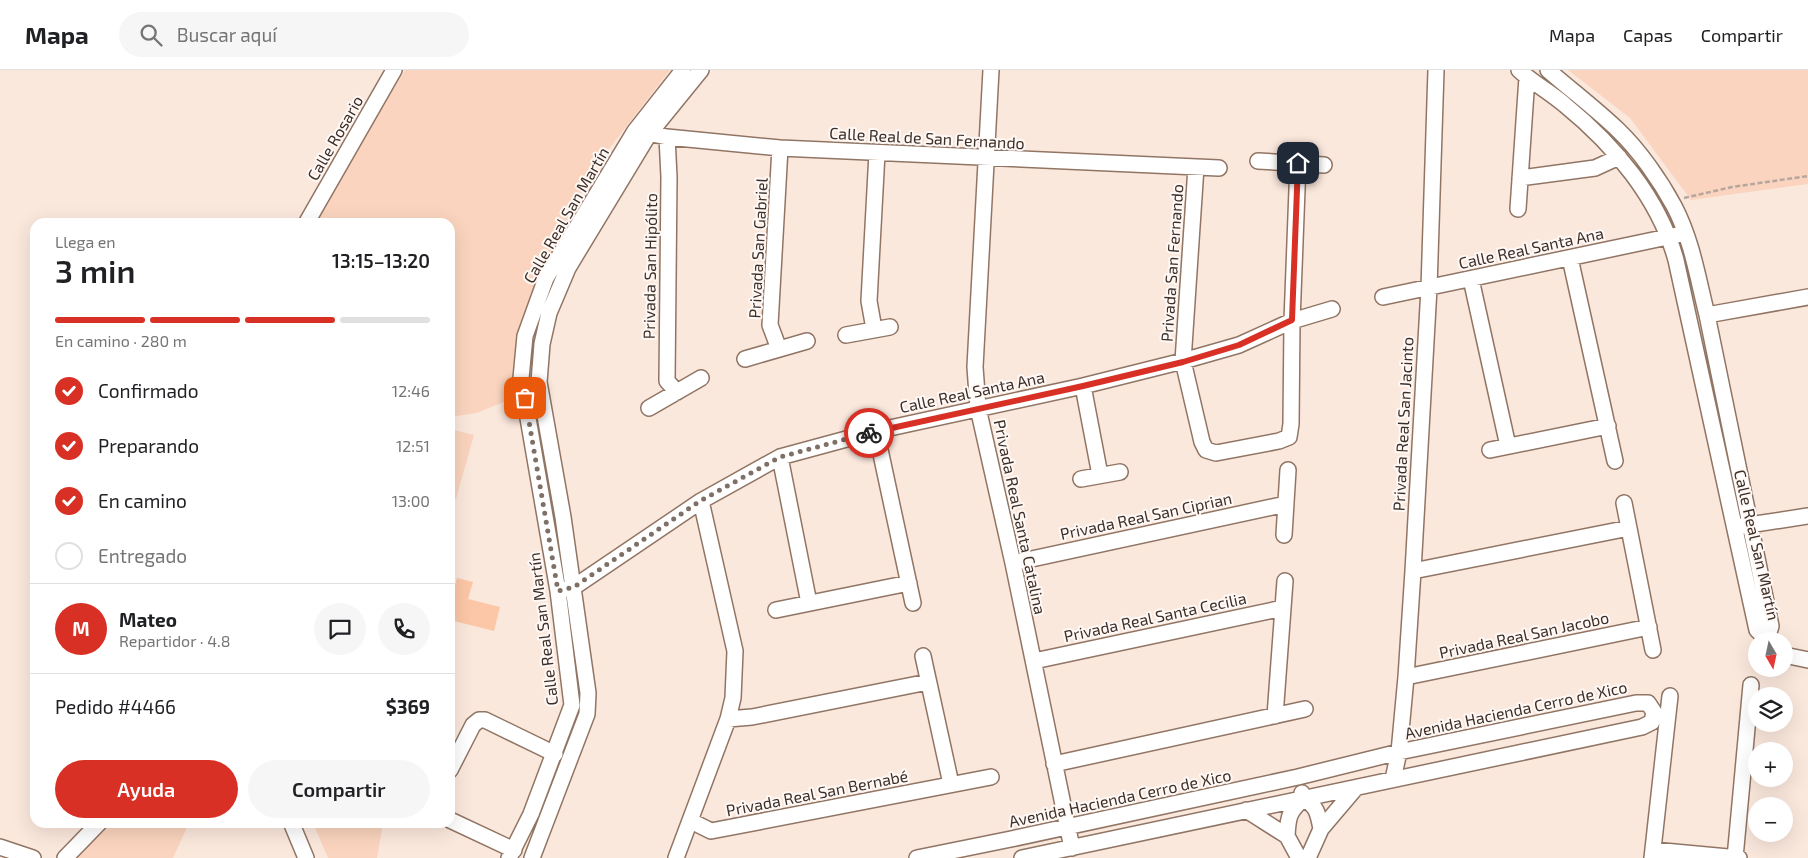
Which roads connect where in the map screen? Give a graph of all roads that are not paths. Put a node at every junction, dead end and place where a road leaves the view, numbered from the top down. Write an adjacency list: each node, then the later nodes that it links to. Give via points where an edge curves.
1 (394, 70): 21 (street, Calle Rosario)
2 (683, 70): 8 (street, Calle Real San Martín)
3 (701, 70): 8 (street, Calle Real San Martín)
4 (991, 70): 13 (street, Privada Real Santa Catalina)
5 (1436, 70): 26 (street, Privada Real San Jacinto)
6 (1548, 70): 22 (street, Calle Real San Martín, via 1618,130 1652,172)
7 (1523, 74): 12 (street, Calle Real San Martín, via 1564,104); 19 (street)
8 (642, 132): 9 (street, Calle Real de San Fernando); 66 (street, Calle Real San Martín, via 568,268 549,313 542,344 539,382); 67 (street, Calle Real San Martín, via 546,278 524,336 521,378)
9 (667, 137): 10 (street, Calle Real de San Fernando); 41 (street, Privada San Hipólito, via 666,380)
10 (780, 148): 11 (street, Calle Real de San Fernando); 36 (street, Privada San Gabriel, via 770,325)
11 (877, 153): 13 (street, Calle Real de San Fernando); 33 (street, via 869,301)
12 (1619, 157): 19 (street, via 1595,168); 23 (street, Calle Real San Martín)
13 (986, 159): 17 (street, Calle Real de San Fernando); 43 (street, Privada Real Santa Catalina, via 975,367)
14 (1258, 161): 15 (street)
15 (1298, 163): 16 (street); 31 (street)
16 (1324, 165)
17 (1196, 167): 18 (street, Calle Real de San Fernando); 38 (street, Privada San Fernando)
18 (1218, 168)
19 (1520, 178): 20 (street)
20 (1518, 209)
21 (309, 218)
22 (1686, 233): 23 (street, Calle Real Santa Ana); 30 (street, Calle Real San Martín)
23 (1670, 236): 24 (street, Calle Real Santa Ana); 60 (street, Calle Real San Martín)
24 (1570, 258): 25 (street, Calle Real Santa Ana); 44 (street)
25 (1471, 279): 26 (street, Calle Real Santa Ana); 46 (street)
26 (1428, 288): 27 (street, Calle Real Santa Ana); 63 (street, Privada Real San Jacinto)
27 (1383, 296)
28 (1808, 297): 30 (street)
29 (1332, 309): 31 (street, Calle Real Santa Ana)
30 (1706, 315): 58 (street, Calle Real San Martín)
31 (1292, 320): 38 (street, Calle Real Santa Ana, via 1239,345); 38 (street, Privada San Fernando, via 1289,438 1216,453 1206,450)
32 (890, 327): 33 (street)
33 (874, 329): 34 (street)
34 (846, 335)
35 (807, 341): 36 (street)
36 (778, 349): 37 (street)
37 (745, 359)
38 (1183, 362): 40 (street, Calle Real Santa Ana)
39 (701, 378): 41 (street)
40 (1083, 386): 43 (street, Calle Real Santa Ana); 52 (street)
41 (678, 392): 42 (street)
42 (649, 408)
43 (978, 408): 45 (street, Calle Real Santa Ana); 62 (street, Privada Real Santa Catalina)
44 (1608, 426): 46 (street); 49 (street)
45 (876, 431): 48 (street, Calle Real Santa Ana); 65 (street)
46 (1508, 446): 47 (street)
47 (1490, 450)
48 (780, 457): 54 (street, Calle Real Santa Ana); 68 (street)
49 (1615, 461)
50 (1288, 470): 56 (street)
51 (1120, 472): 52 (street)
52 (1100, 476): 53 (street)
53 (1081, 479)
54 (700, 501): 66 (street, Calle Real Santa Ana); 86 (street, via 735,651 733,698)
55 (1624, 503): 59 (street)
56 (1286, 504): 61 (street); 62 (street, Privada Real San Ciprian)
57 (1808, 516): 58 (street)
58 (1751, 524): 60 (street); 74 (street, Calle Real San Martín, via 1771,626)
59 (1629, 528): 63 (street); 72 (street)
60 (1734, 528): 73 (street, Calle Real San Martín)
61 (1284, 535)
62 (1013, 563): 79 (street, Privada Real Santa Catalina)
63 (1413, 571): 80 (street, Privada Real San Jacinto)
64 (1285, 581): 70 (street)
65 (909, 583): 68 (street); 69 (street)
66 (574, 587): 67 (street, Calle Real Santa Ana); 113 (street, Calle Real San Martín, via 588,693 587,714)
67 (558, 591): 88 (street, Calle Real San Martín, via 572,706)
68 (809, 603): 71 (street)
69 (913, 603)
70 (1283, 608): 79 (street, Privada Real Santa Cecilia); 85 (street)
71 (776, 610)
72 (1649, 626): 75 (street); 80 (street, Privada Real San Jacobo)
73 (1759, 632)
74 (1769, 632)
75 (1653, 650)
76 (923, 656): 81 (street)
77 (1793, 658): 78 (street)
78 (1808, 660)
79 (1034, 661): 90 (street, Privada Real Santa Catalina)
80 (1406, 677): 87 (street, Privada Real San Jacinto)
81 (928, 682): 86 (street); 94 (street)
82 (1751, 685): 120 (street)
83 (1670, 696): 109 (street)
84 (1304, 709): 85 (street)
85 (1275, 716): 90 (street)
86 (728, 719): 98 (street)
87 (1400, 752): 92 (street, Avenida Hacienda Cerro de Xico); 93 (street, Privada Real San Jacinto); 93 (street, Avenida Hacienda Cerro de Xico, via 1636,703 1648,703 1654,712 1652,722 1642,727)
88 (555, 754): 89 (street, via 479,720 472,725); 108 (street, Calle Real San Martín)
89 (455, 760)
90 (1054, 764): 100 (street, Privada Real Santa Catalina)
91 (991, 777): 94 (street, Privada Real San Bernabé)
92 (1298, 777): 96 (street); 100 (street, Avenida Hacienda Cerro de Xico)
93 (1393, 779): 95 (street, Avenida Hacienda Cerro de Xico)
94 (951, 784): 98 (street, Privada Real San Bernabé, via 711,831)
95 (1355, 788): 96 (street, Avenida Hacienda Cerro de Xico); 103 (street)
96 (1304, 798): 97 (street, Avenida Hacienda Cerro de Xico); 103 (street, via 1314,805); 104 (street, via 1288,816)
97 (1246, 810): 104 (street); 107 (street, Avenida Hacienda Cerro de Xico)
98 (691, 821): 114 (street)
99 (455, 823): 108 (street)
100 (1068, 826): 105 (street, Avenida Hacienda Cerro de Xico); 107 (street, Privada Real Santa Catalina)
101 (94, 828): 111 (street)
102 (294, 828): 112 (street)
103 (1322, 829): 119 (street)
104 (1287, 836): 118 (street)
105 (1011, 840): 115 (street, Avenida Hacienda Cerro de Xico); 116 (street)
106 (0, 846): 110 (street)
107 (1072, 848): 117 (street, Avenida Hacienda Cerro de Xico)
108 (512, 854)
109 (1652, 854): 120 (street)
110 (33, 858)
111 (65, 858)
112 (306, 858)
113 (532, 858)
114 (676, 858)
115 (917, 858)
116 (1014, 858)
117 (1022, 858)
118 (1299, 858)
119 (1308, 858)
120 (1737, 858)

